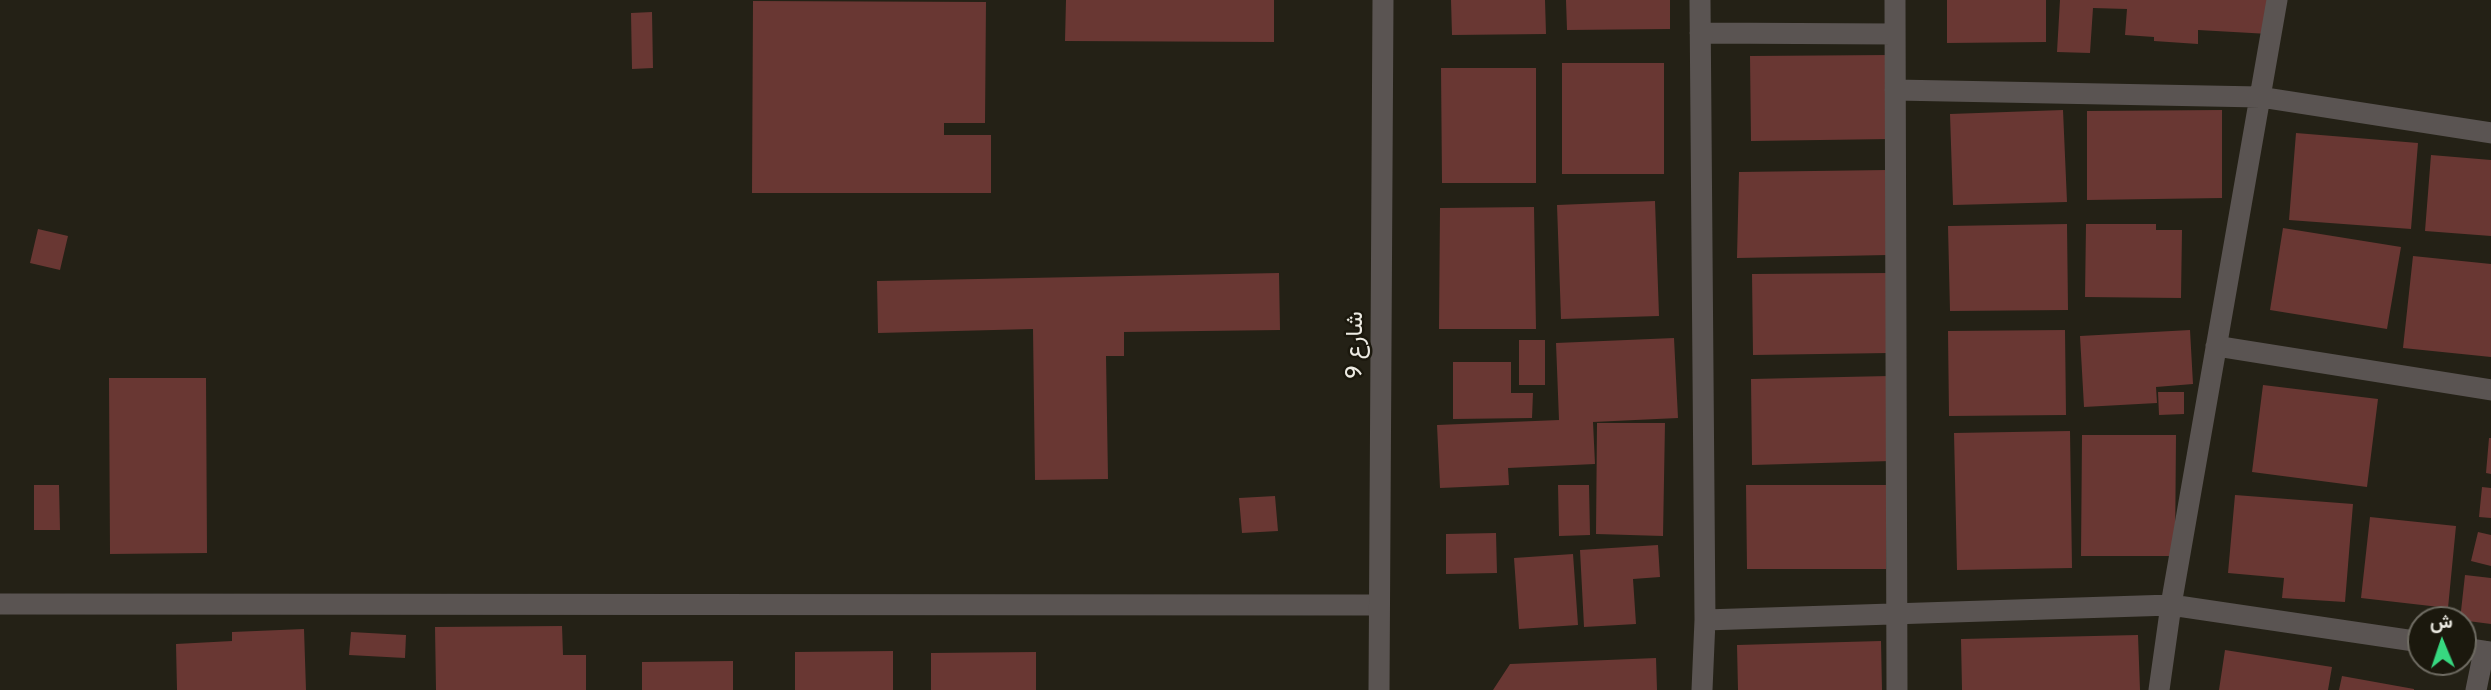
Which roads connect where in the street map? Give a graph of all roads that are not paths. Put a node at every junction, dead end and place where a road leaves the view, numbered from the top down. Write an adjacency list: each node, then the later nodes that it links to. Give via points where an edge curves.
1 (1383, 0): 13 (street, شارع 9)
2 (1700, 0): 5 (street)
3 (1895, 0): 6 (street)
4 (2277, 0): 8 (street)
5 (1700, 33): 6 (street); 16 (street)
6 (1895, 34): 7 (street)
7 (1895, 90): 8 (street); 15 (street)
8 (2260, 97): 9 (street); 10 (street)
9 (2491, 133)
10 (2216, 346): 11 (street); 14 (street)
11 (2491, 390)
12 (0, 604): 13 (street)
13 (1379, 604): 19 (street, شارع 9)
14 (2171, 605): 15 (street); 17 (street); 22 (street)
15 (1897, 612): 16 (street); 21 (street)
16 (1705, 620): 20 (street)
17 (2407, 640)
18 (2488, 652): 23 (street)
19 (1379, 690)
20 (1702, 690)
21 (1897, 690)
22 (2159, 690)
23 (2476, 690)

